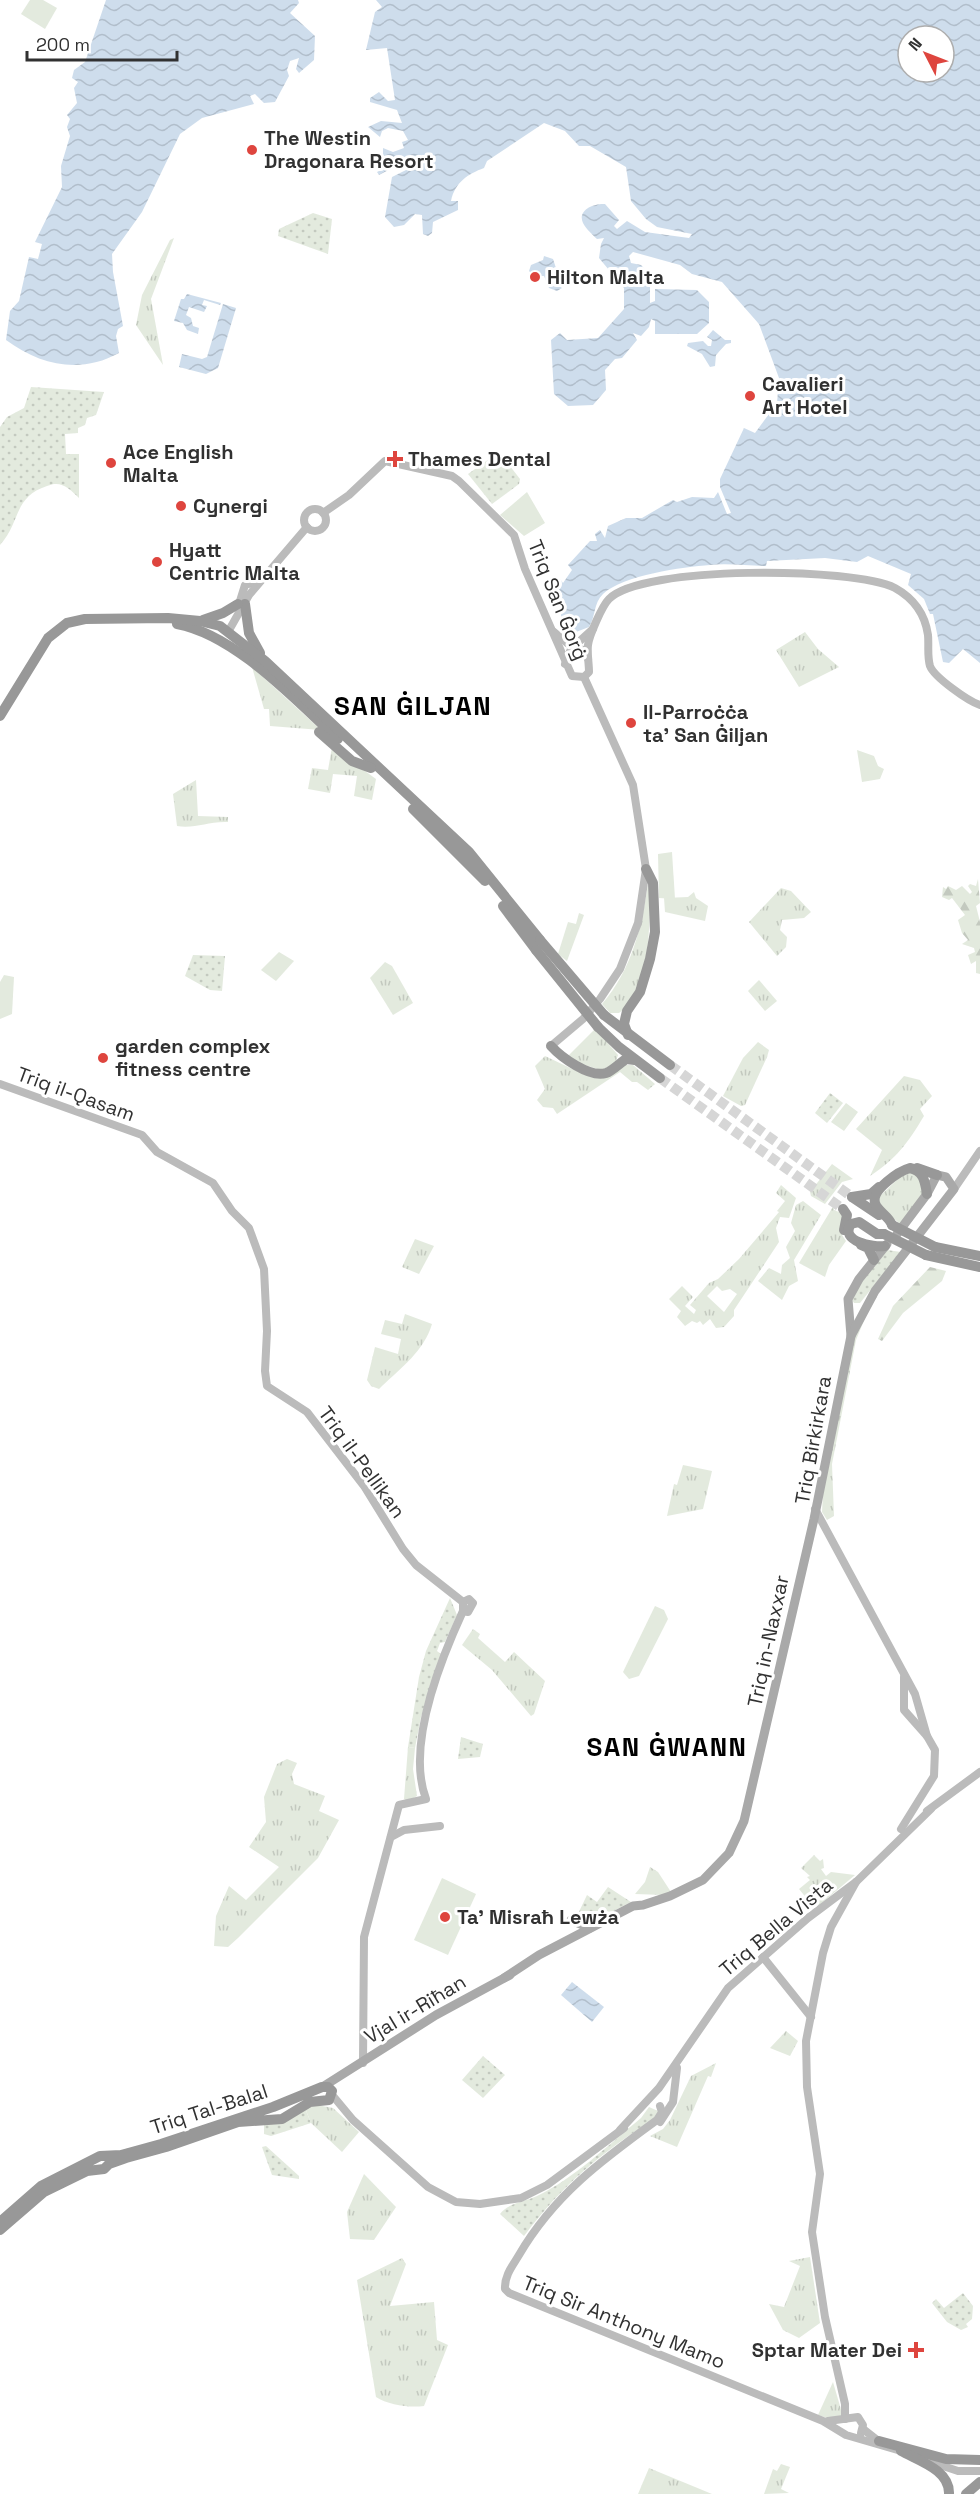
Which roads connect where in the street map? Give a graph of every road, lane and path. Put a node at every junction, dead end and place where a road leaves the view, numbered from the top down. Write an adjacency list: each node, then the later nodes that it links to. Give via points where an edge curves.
1 (323, 513): 2 (main road, via 321,529); 2 (main road, via 316,509 308,512 304,519); 7 (main road, Triq San Ġorġ, via 385,461 452,476 514,535)
2 (307, 527): 3 (main road)
3 (249, 593): 4 (highway, via 223,613); 6 (main road); 13 (highway, via 249,633)
4 (200, 621): 6 (highway); 16 (highway, via 96,619 67,623 48,639)
5 (595, 626): 9 (main road); 12 (main road, via 588,645); 17 (main road, via 605,604 617,593 670,578 712,573 861,578 896,589 914,602 924,620 931,669)
6 (228, 632): 8 (highway); 13 (highway)
7 (554, 632): 10 (main road); 14 (main road, Triq San Ġorġ)
8 (210, 636): 13 (highway); 16 (highway, via 190,627 158,622 81,624 55,639)
9 (583, 639): 10 (main road); 11 (main road)
10 (564, 640): 11 (main road)
11 (573, 646): 12 (main road, via 585,651); 14 (main road)
12 (589, 662): 15 (main road, via 589,672)
13 (261, 664): 20 (highway); 22 (highway, via 469,852)
14 (565, 664): 15 (main road, Triq San Ġorġ, via 572,676)
15 (584, 677): 21 (main road, via 633,785)
16 (13, 697): 18 (highway)
17 (980, 705)
18 (0, 716)
19 (319, 732): 20 (highway, via 352,761)
20 (371, 768): 22 (highway, via 482,879)
21 (646, 869): 23 (highway, via 653,883 655,932 640,992); 26 (main road, via 638,923 620,969 583,1019)
22 (538, 945): 24 (highway, bridge); 27 (highway, bridge, via 598,1027)
23 (627, 1011): 24 (highway, via 617,1017); 25 (highway, via 624,1024)
24 (604, 1015): 25 (highway)
25 (628, 1035): 29 (highway)
26 (551, 1046): 30 (highway, via 561,1057 585,1069 600,1074)
27 (619, 1047): 28 (highway); 30 (highway, via 621,1058)
28 (634, 1060): 30 (highway, via 626,1059); 31 (highway)
29 (670, 1065)
30 (614, 1067)
31 (660, 1078)
32 (0, 1084): 33 (main road, Triq il-Qasam)
33 (142, 1135): 58 (main road, Triq il-Pellikan, via 157,1152 213,1183 249,1228 264,1269 267,1386 307,1412 364,1486 403,1549 463,1606 436,1679 419,1748 420,1782 426,1799 399,1805)
34 (980, 1151): 35 (main road, Triq Birkirkara)
35 (964, 1173): 36 (main road, via 955,1178); 37 (main road, Triq Birkirkara)
36 (942, 1176): 37 (main road); 38 (main road, Triq Birkirkara); 39 (highway, via 906,1167 871,1194 852,1197)
37 (954, 1189): 45 (main road, Triq Birkirkara)
38 (927, 1194): 39 (highway, via 920,1172 910,1168 899,1173 874,1199); 41 (main road, Triq Birkirkara)
39 (892, 1225): 42 (highway, bridge, via 935,1247)
40 (884, 1234): 41 (highway, via 857,1222 848,1230 853,1239); 43 (highway, via 843,1209 847,1215 845,1236 868,1248); 44 (highway, bridge, via 926,1255)
41 (885, 1246): 43 (main road, Triq Birkirkara)
42 (980, 1256)
43 (874, 1260): 46 (main road, Triq Birkirkara, via 859,1279)
44 (980, 1267)
45 (867, 1302): 46 (main road, via 861,1308); 47 (main road, Triq Birkirkara)
46 (849, 1303): 47 (main road, Triq Birkirkara)
47 (851, 1336): 48 (main road, Triq Birkirkara)
48 (814, 1509): 49 (main road, Triq Birkirkara); 63 (main road, Triq in-Naxxar, via 772,1707 744,1821)
49 (904, 1673): 50 (main road, Triq Birkirkara); 51 (main road, Triq Birkirkara)
50 (905, 1692): 51 (main road); 53 (main road, Triq Birkirkara, via 904,1710)
51 (915, 1694): 52 (main road, Triq Birkirkara)
52 (921, 1711): 53 (main road, via 916,1719); 54 (main road, Triq Birkirkara)
53 (911, 1719): 54 (main road, Triq Birkirkara)
54 (927, 1736): 56 (main road, Triq Birkirkara, via 936,1761 934,1776)
55 (980, 1772): 57 (main road)
56 (921, 1801): 57 (main road); 60 (main road, Triq Birkirkara)
57 (930, 1809): 60 (main road); 64 (main road)
58 (395, 1823): 61 (main road); 62 (main road)
59 (440, 1826): 61 (main road)
60 (904, 1827): 64 (main road, Triq Birkirkara)
61 (404, 1830): 62 (main road)
62 (391, 1837): 72 (main road, via 364,1937)
63 (732, 1849): 66 (main road, Vjal ir-Riħan, via 703,1880)
64 (883, 1854): 65 (main road, Triq Bella Vista)
65 (856, 1882): 69 (main road, Triq Bella Vista); 71 (main road, via 837,1913 823,1953)
66 (643, 1905): 67 (main road, Vjal ir-Riħan, via 633,1906); 70 (main road, Vjal ir-Riħan)
67 (590, 1928): 68 (main road, Vjal ir-Riħan); 68 (main road, via 571,1920)
68 (577, 1935): 70 (main road, Vjal ir-Riħan)
69 (763, 1957): 71 (main road); 74 (main road, Triq Bella Vista, via 728,1988)
70 (504, 1978): 73 (main road, Vjal ir-Riħan)
71 (811, 2017): 85 (main road, via 806,2041 807,2087 820,2174 812,2232 825,2317)
72 (363, 2036): 73 (main road); 75 (main road)
73 (375, 2054): 75 (main road, Vjal ir-Riħan)
74 (679, 2061): 76 (main road, Triq Bella Vista); 78 (main road, Triq Bella Vista)
75 (363, 2062): 77 (main road, Vjal ir-Riħan)
76 (658, 2090): 78 (main road, via 669,2090); 79 (main road); 80 (main road, Triq Bella Vista)
77 (326, 2094): 80 (main road, Triq Bella Vista, via 428,2187 456,2202 480,2204 521,2198 547,2185); 82 (highway, Triq Tal-Balal, via 282,2119 238,2122)
78 (674, 2099): 79 (main road, via 669,2106); 81 (main road, Triq Sir Anthony Mamo, via 659,2124)
79 (655, 2105): 80 (main road, Triq Bella Vista); 81 (main road, Triq Sir Anthony Mamo, via 662,2112 657,2120)
80 (620, 2130)
81 (636, 2135): 86 (main road, Triq Sir Anthony Mamo, via 596,2164 539,2223 508,2274 505,2289)
82 (103, 2162): 83 (highway, Triq Tal-Balal, via 41,2186); 84 (highway, Triq Tal-Balal, via 56,2184)
83 (0, 2222)
84 (0, 2230)
85 (848, 2418): 86 (main road, Triq Sir Anthony Mamo); 87 (main road, Triq Sir Anthony Mamo, via 862,2422); 88 (main road)
86 (824, 2421): 88 (main road, Triq Sir Anthony Mamo)
87 (863, 2429): 89 (main road); 90 (main road, Triq Sir Anthony Mamo)
88 (843, 2432): 89 (main road, Triq Sir Anthony Mamo)
89 (855, 2437): 91 (main road, Triq Sir Anthony Mamo)
90 (879, 2441): 91 (main road, Triq Sir Anthony Mamo); 92 (highway, via 945,2459)
91 (901, 2451): 93 (main road, Triq Sir Anthony Mamo, via 958,2471); 96 (highway, via 939,2473 949,2486)
92 (980, 2460)
93 (980, 2471)
94 (980, 2482): 97 (highway)
95 (980, 2491): 98 (highway)
96 (949, 2494)
97 (966, 2494)
98 (976, 2494)

